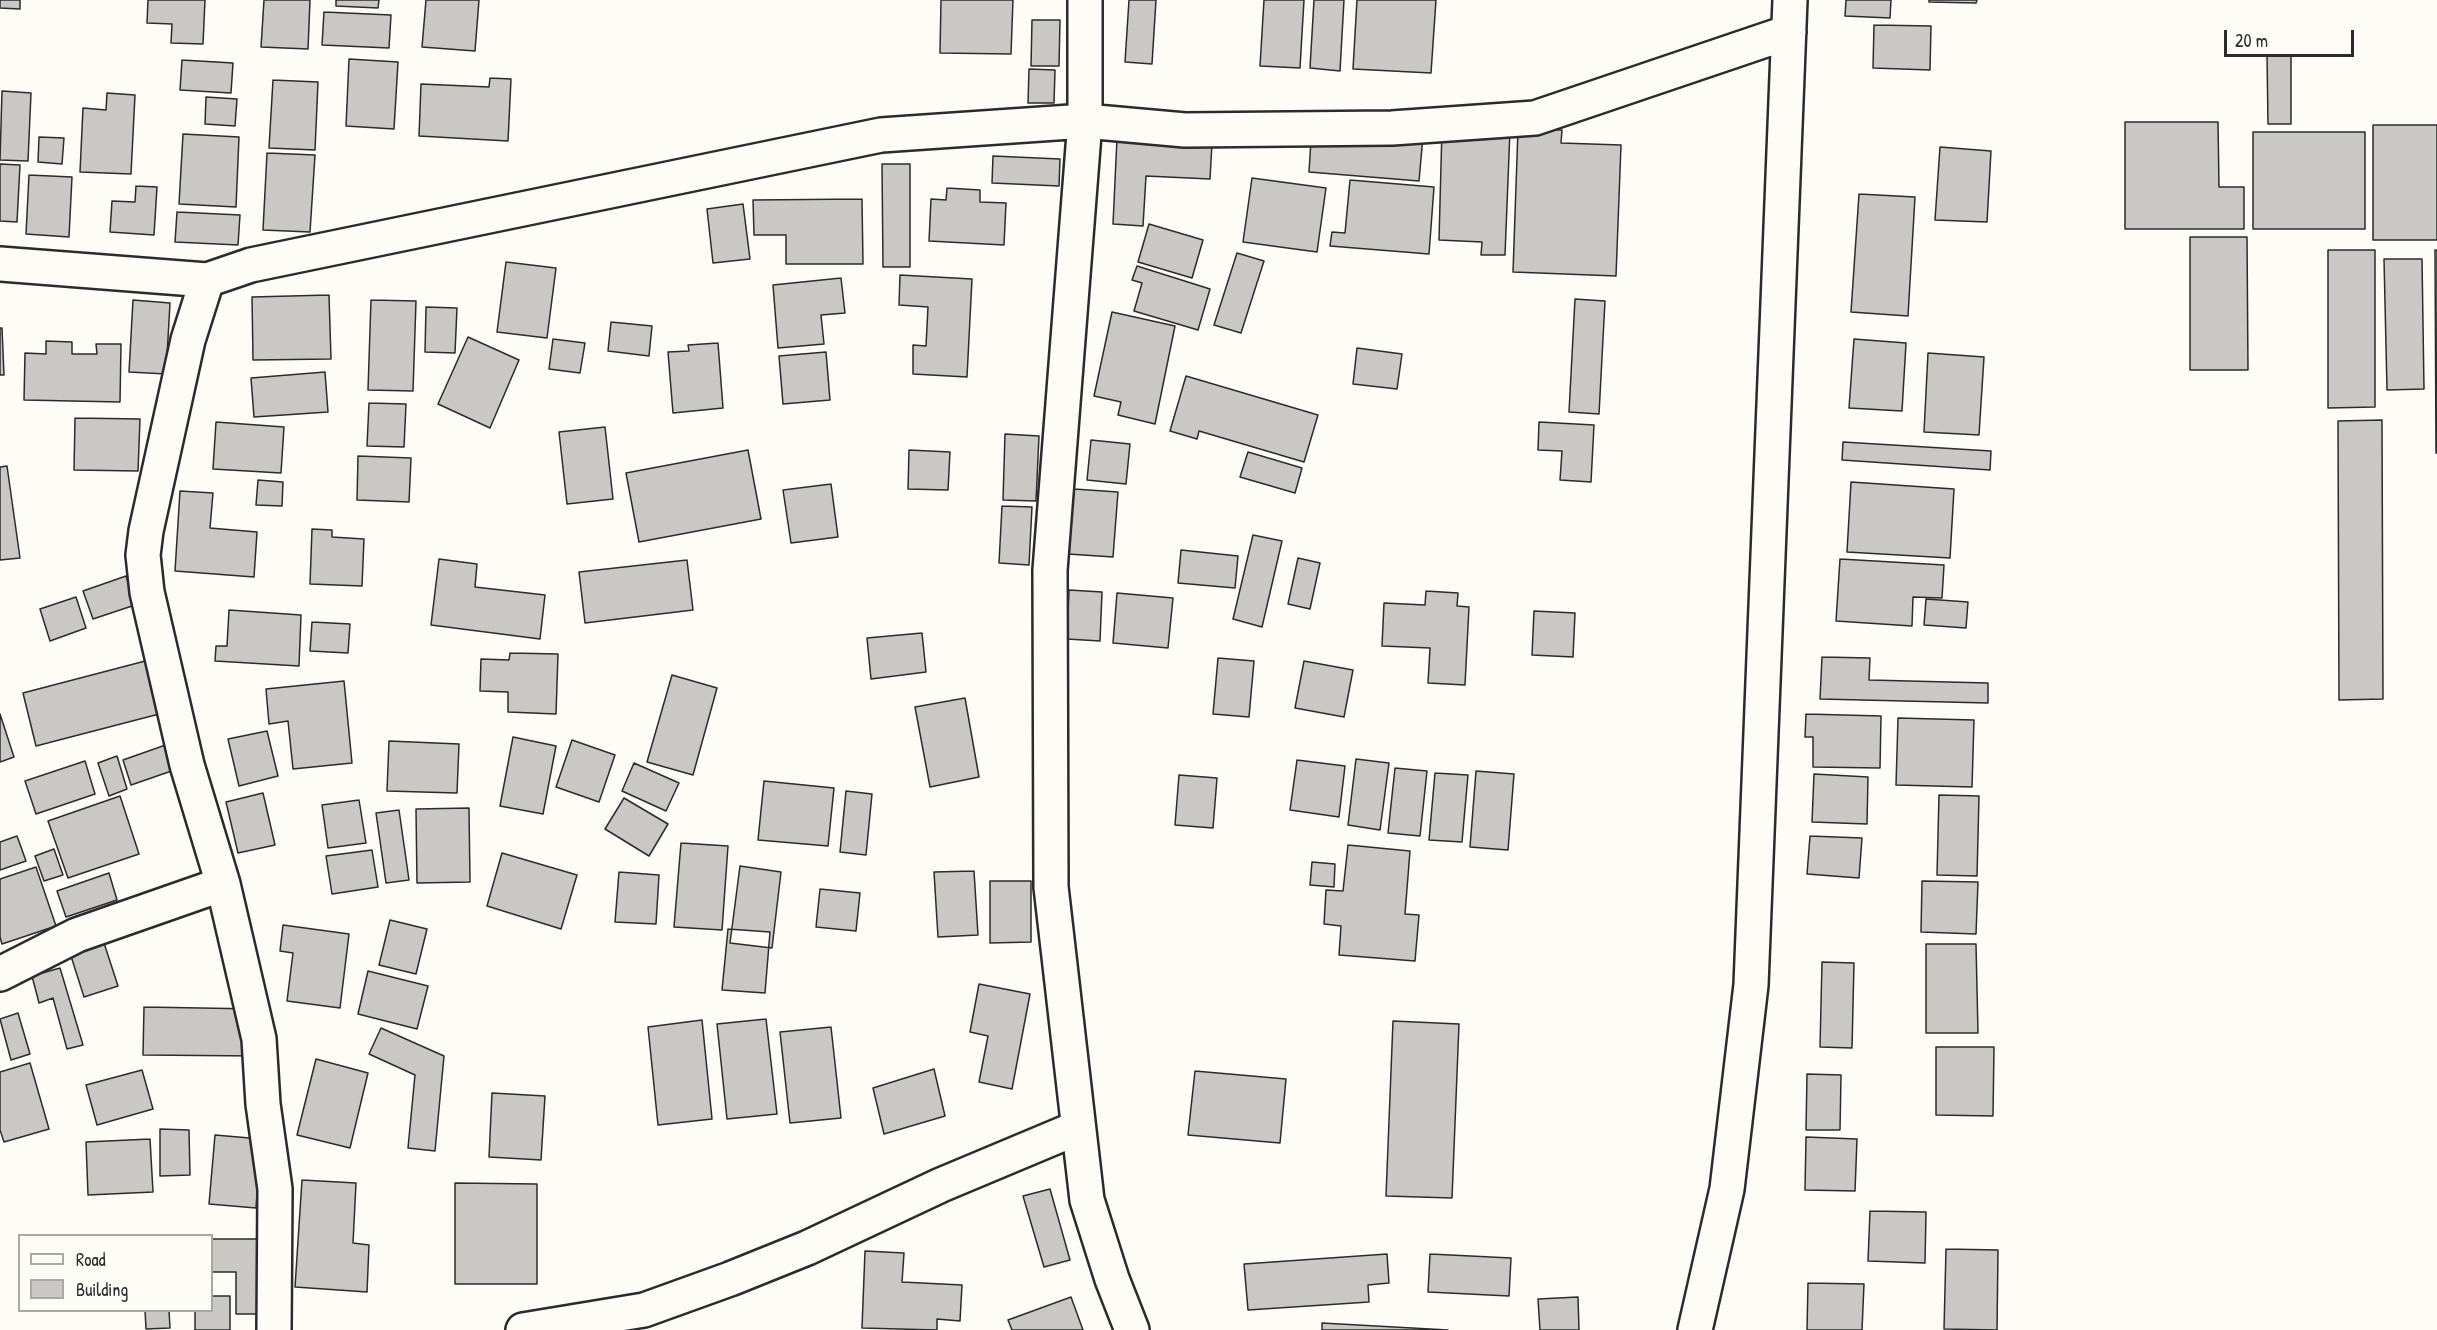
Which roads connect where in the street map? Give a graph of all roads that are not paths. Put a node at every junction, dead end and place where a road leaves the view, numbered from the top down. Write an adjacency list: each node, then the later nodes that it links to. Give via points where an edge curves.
1 (1085, 0): 4 (street)
2 (1790, 0): 3 (street)
3 (1789, 32): 4 (street, via 1535,118 1392,128 1185,130); 13 (street, via 1751,985 1727,1189)
4 (1085, 122): 6 (street, via 881,135 251,265); 9 (street, via 1050,570 1050,887)
5 (0, 264): 6 (street)
6 (207, 280): 7 (street, via 188,340 143,555 147,592 188,765)
7 (223, 884): 8 (street, via 77,935); 10 (street, via 259,1039 275,1189)
8 (0, 974)
9 (1077, 1128): 11 (street, via 730,1279 644,1310); 12 (street, via 1087,1200)
10 (274, 1330)
11 (523, 1330)
12 (1132, 1330)
13 (1695, 1330)

